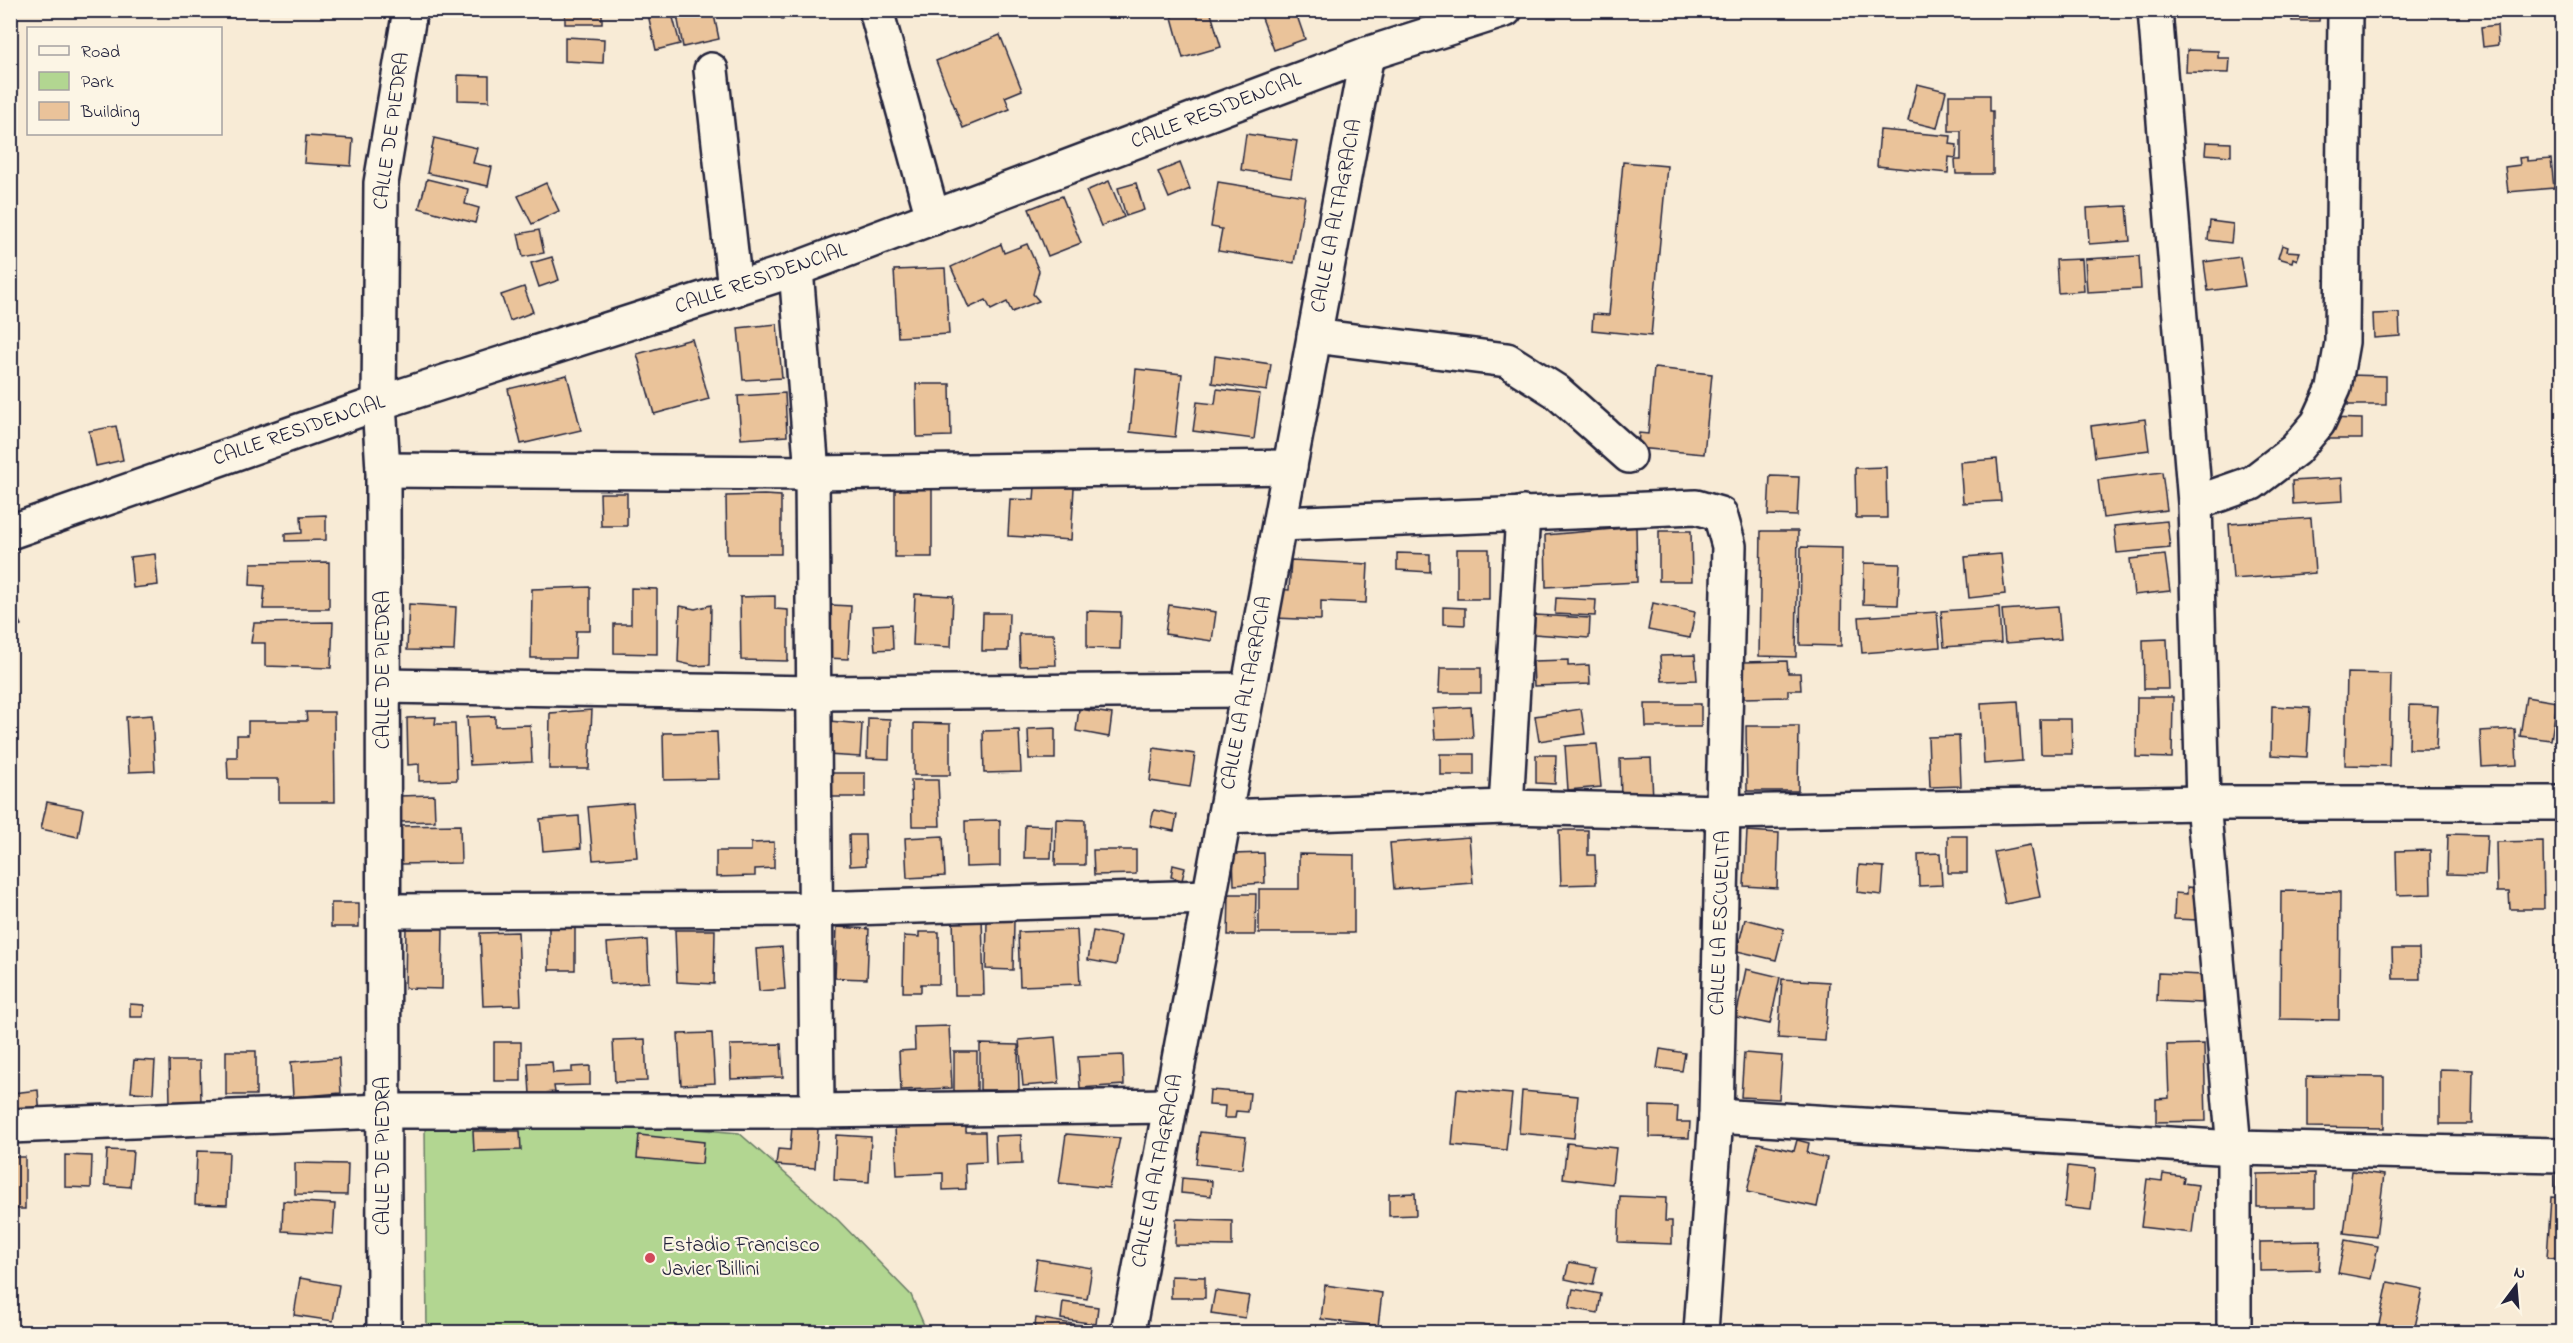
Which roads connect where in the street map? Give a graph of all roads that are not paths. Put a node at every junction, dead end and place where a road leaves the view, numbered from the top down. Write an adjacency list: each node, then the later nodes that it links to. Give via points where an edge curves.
1 (410, 10): 12 (street, CALLE DE PIEDRA, via 381,183)
2 (876, 10): 8 (street)
3 (1505, 10): 6 (street, CALLE RESIDENCIAL)
4 (2155, 10): 17 (street)
5 (2345, 10): 17 (street, via 2342,342 2334,388 2318,423 2295,450 2252,483)
6 (1367, 54): 8 (street, CALLE RESIDENCIAL); 11 (street, CALLE LA ALTAGRACIA)
7 (711, 70): 10 (street)
8 (933, 218): 9 (street, CALLE RESIDENCIAL)
9 (796, 269): 10 (street, CALLE RESIDENCIAL); 16 (street)
10 (735, 289): 12 (street, CALLE RESIDENCIAL)
11 (1314, 336): 13 (street, via 1507,360 1556,391); 14 (street, CALLE LA ALTAGRACIA)
12 (379, 403): 15 (street, CALLE DE PIEDRA); 20 (street, CALLE RESIDENCIAL)
13 (1629, 456)
14 (1290, 467): 16 (street); 19 (street, CALLE LA ALTAGRACIA)
15 (383, 470): 16 (street); 21 (street, CALLE DE PIEDRA)
16 (812, 473): 23 (street)
17 (2194, 503): 24 (street)
18 (1523, 513): 19 (street); 26 (street); 27 (street, CALLE LA ESCUELITA, via 1696,507 1720,514 1729,546)
19 (1280, 524): 22 (street, CALLE LA ALTAGRACIA)
20 (10, 532)
21 (384, 686): 23 (street); 31 (street, CALLE DE PIEDRA)
22 (1247, 690): 23 (street); 28 (street, CALLE LA ALTAGRACIA)
23 (814, 693): 30 (street)
24 (2203, 802): 25 (street); 27 (street); 37 (street)
25 (2562, 803)
26 (1506, 807): 27 (street); 28 (street)
27 (1724, 812): 35 (street, CALLE LA ESCUELITA)
28 (1224, 817): 29 (street, CALLE LA ALTAGRACIA)
29 (1209, 897): 30 (street); 32 (street, CALLE LA ALTAGRACIA)
30 (816, 909): 31 (street); 34 (street)
31 (385, 912): 33 (street, CALLE DE PIEDRA)
32 (1170, 1106): 34 (street); 40 (street, CALLE LA ALTAGRACIA)
33 (384, 1111): 34 (street); 36 (street); 39 (street, CALLE DE PIEDRA)
34 (817, 1111)
35 (1716, 1116): 37 (street); 41 (street, CALLE LA ESCUELITA)
36 (10, 1126)
37 (2234, 1148): 38 (street); 42 (street)
38 (2562, 1155)
39 (384, 1332)
40 (1128, 1332)
41 (1701, 1332)
42 (2234, 1332)

